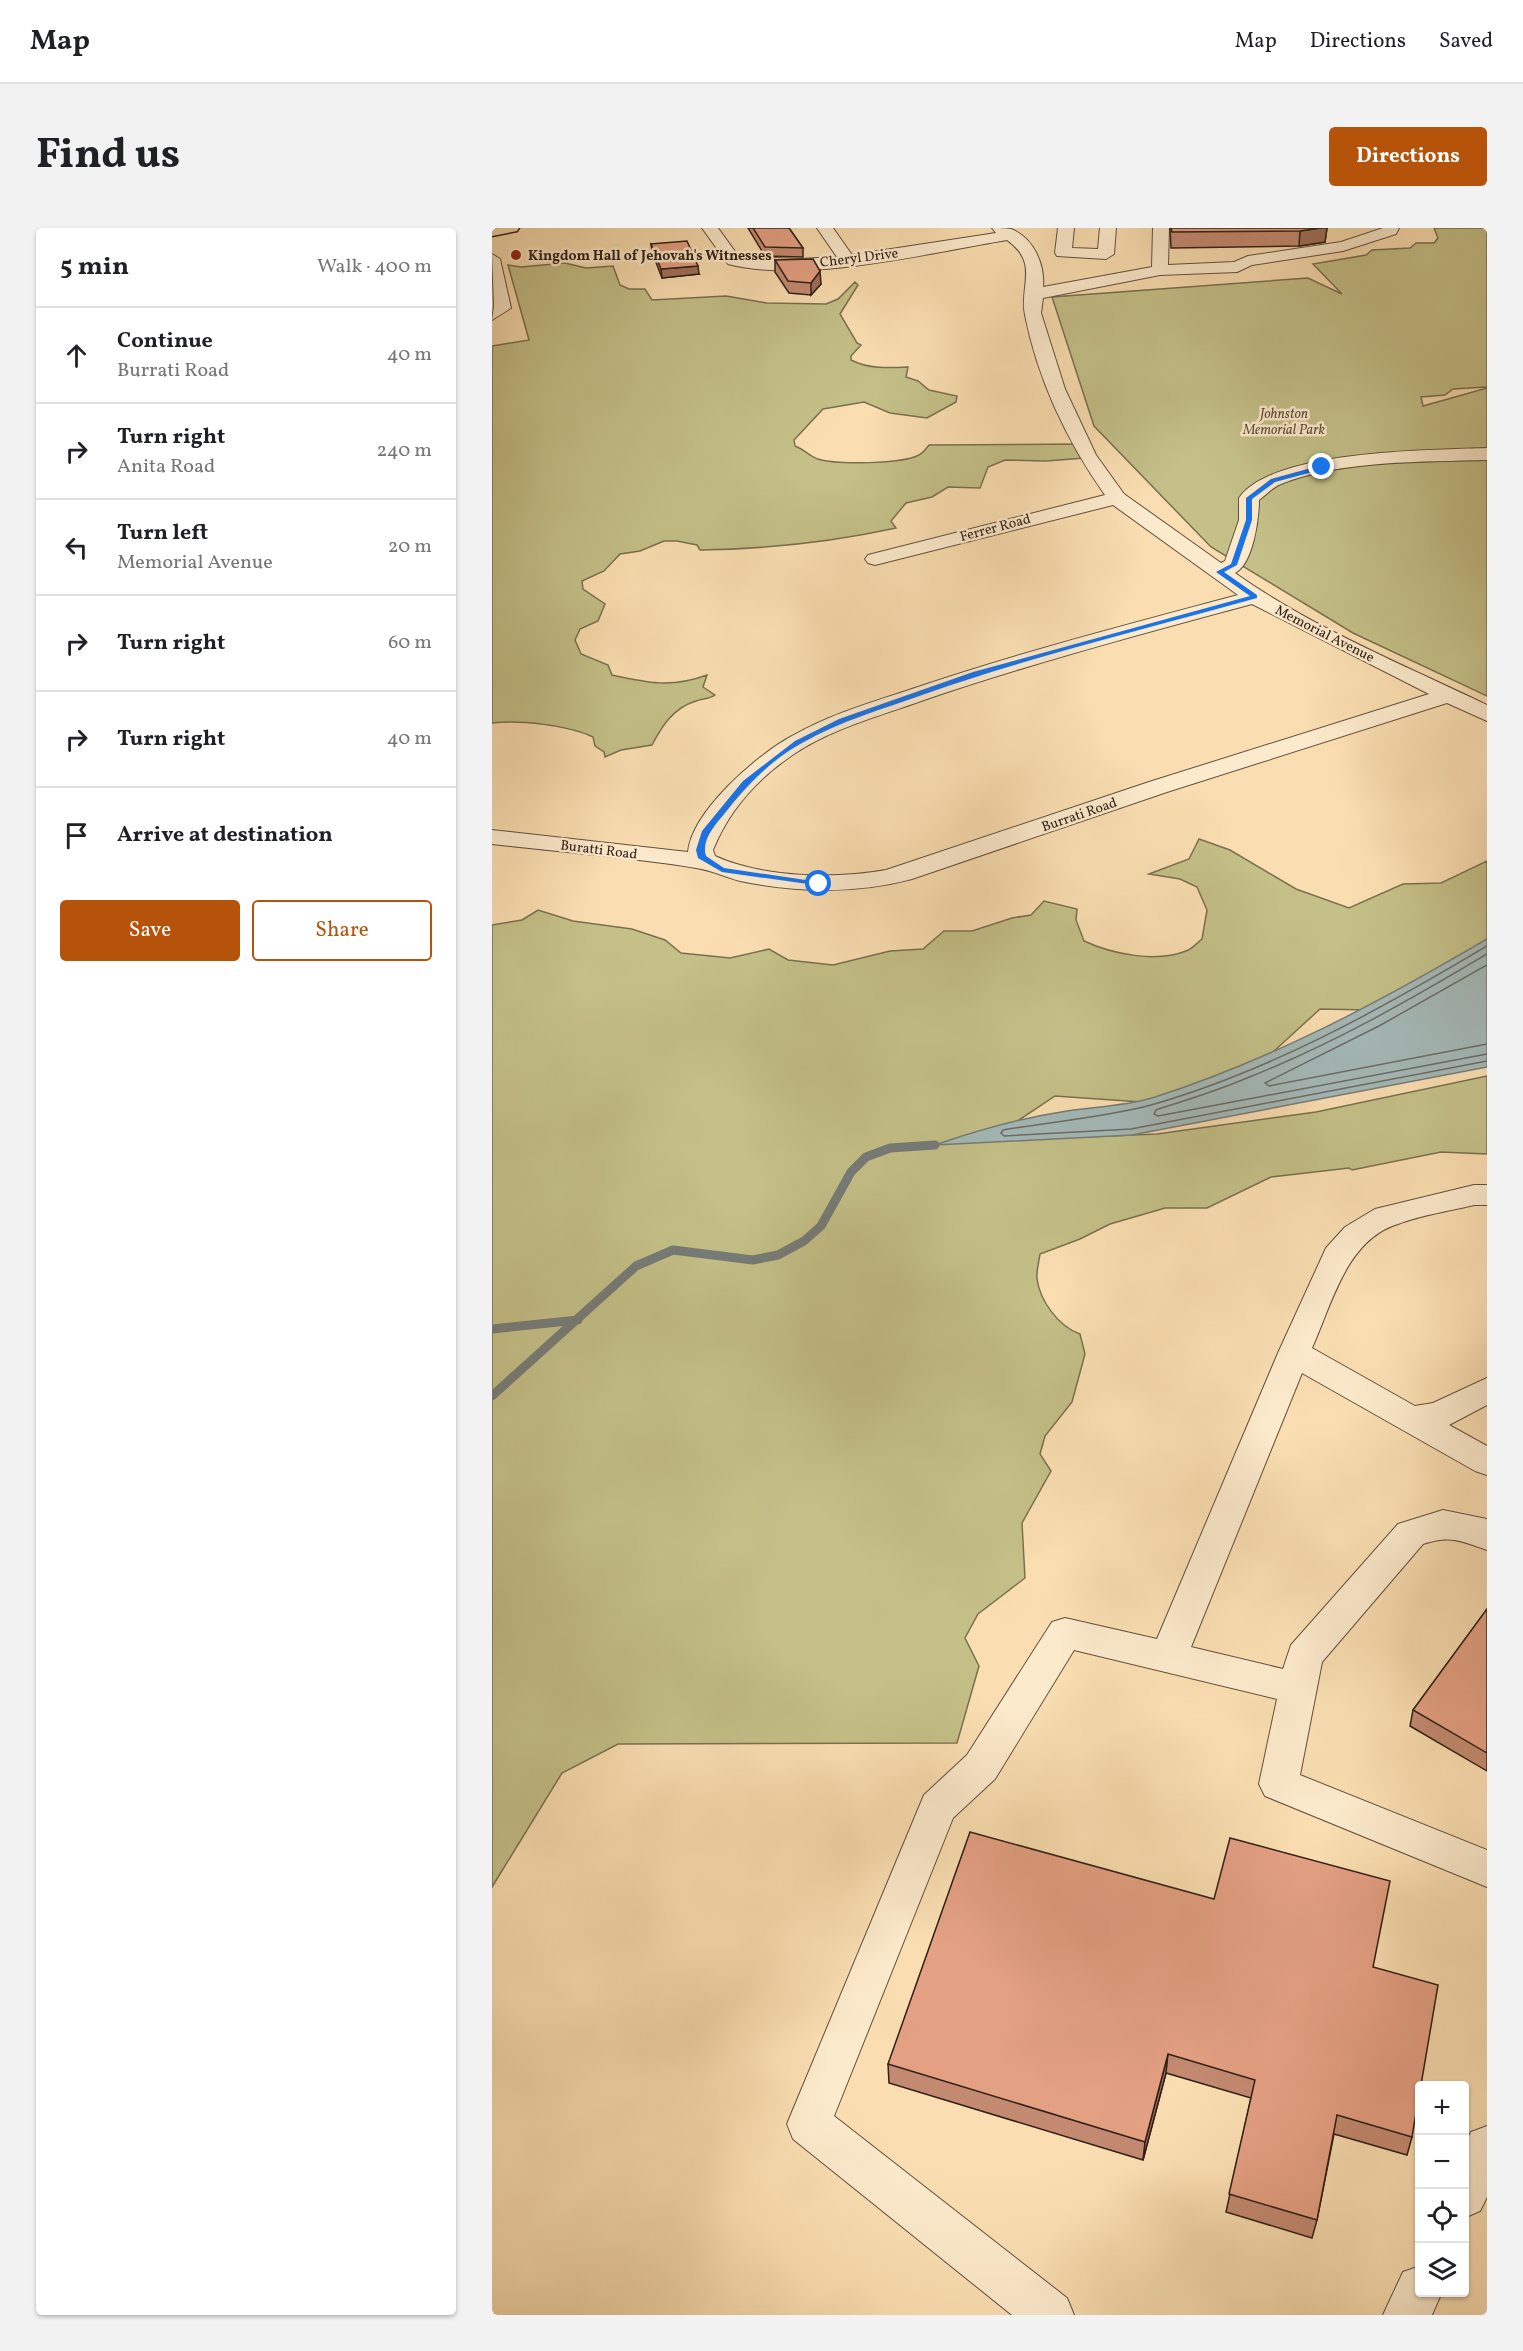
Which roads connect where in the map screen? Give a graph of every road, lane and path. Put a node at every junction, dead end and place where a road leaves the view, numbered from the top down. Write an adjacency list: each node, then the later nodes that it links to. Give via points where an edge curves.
1 (512, 228): 7 (main road)
2 (710, 228): 10 (street, Cheryl Drive, via 734,261 768,266)
3 (825, 228): 10 (street)
4 (1108, 228): 8 (street, via 1106,254 1063,253)
5 (1161, 228): 11 (street)
6 (1391, 228): 11 (street, via 1343,246 1248,261 1237,267)
7 (492, 231)
8 (1034, 232): 10 (street, Cheryl Drive); 12 (street, Memorial Avenue)
9 (492, 259): 13 (street, via 502,308)
10 (847, 260)
11 (1160, 270): 12 (street)
12 (1035, 294): 15 (street, Memorial Avenue, via 1033,313 1056,389 1087,456)
13 (492, 315)
14 (1487, 454): 17 (street, via 1385,458 1322,467 1273,480 1249,498 1249,520 1234,565)
15 (1117, 498): 16 (street, Ferrer Road); 17 (street, Memorial Avenue)
16 (875, 559)
17 (1220, 572): 18 (street, Memorial Avenue)
18 (1255, 597): 19 (street, Memorial Avenue); 22 (street, via 976,674 841,721 798,742 746,782 706,831 700,850)
19 (1449, 695): 20 (street, Memorial Avenue); 22 (street, Burrati Road, via 877,881 819,884 722,870)
20 (1487, 714)
21 (492, 837): 22 (street, Buratti Road)
22 (705, 861)
23 (1487, 1195): 24 (street, via 1386,1216 1356,1234 1337,1256)
24 (1294, 1353): 26 (street); 29 (street)
25 (1487, 1390): 26 (street, via 1440,1415)
26 (1411, 1419): 27 (street)
27 (1487, 1462)
28 (1487, 1536): 30 (street, via 1474,1528 1443,1524 1411,1534 1304,1656)
29 (1168, 1658): 30 (street); 35 (street, via 1065,1633 981,1767 938,1807 809,2124)
30 (1297, 1688): 31 (street, via 1279,1784)
31 (1487, 1869)
32 (1487, 2148): 33 (street)
33 (1467, 2189)
34 (1415, 2297): 36 (street)
35 (1050, 2315)
36 (1407, 2315)

